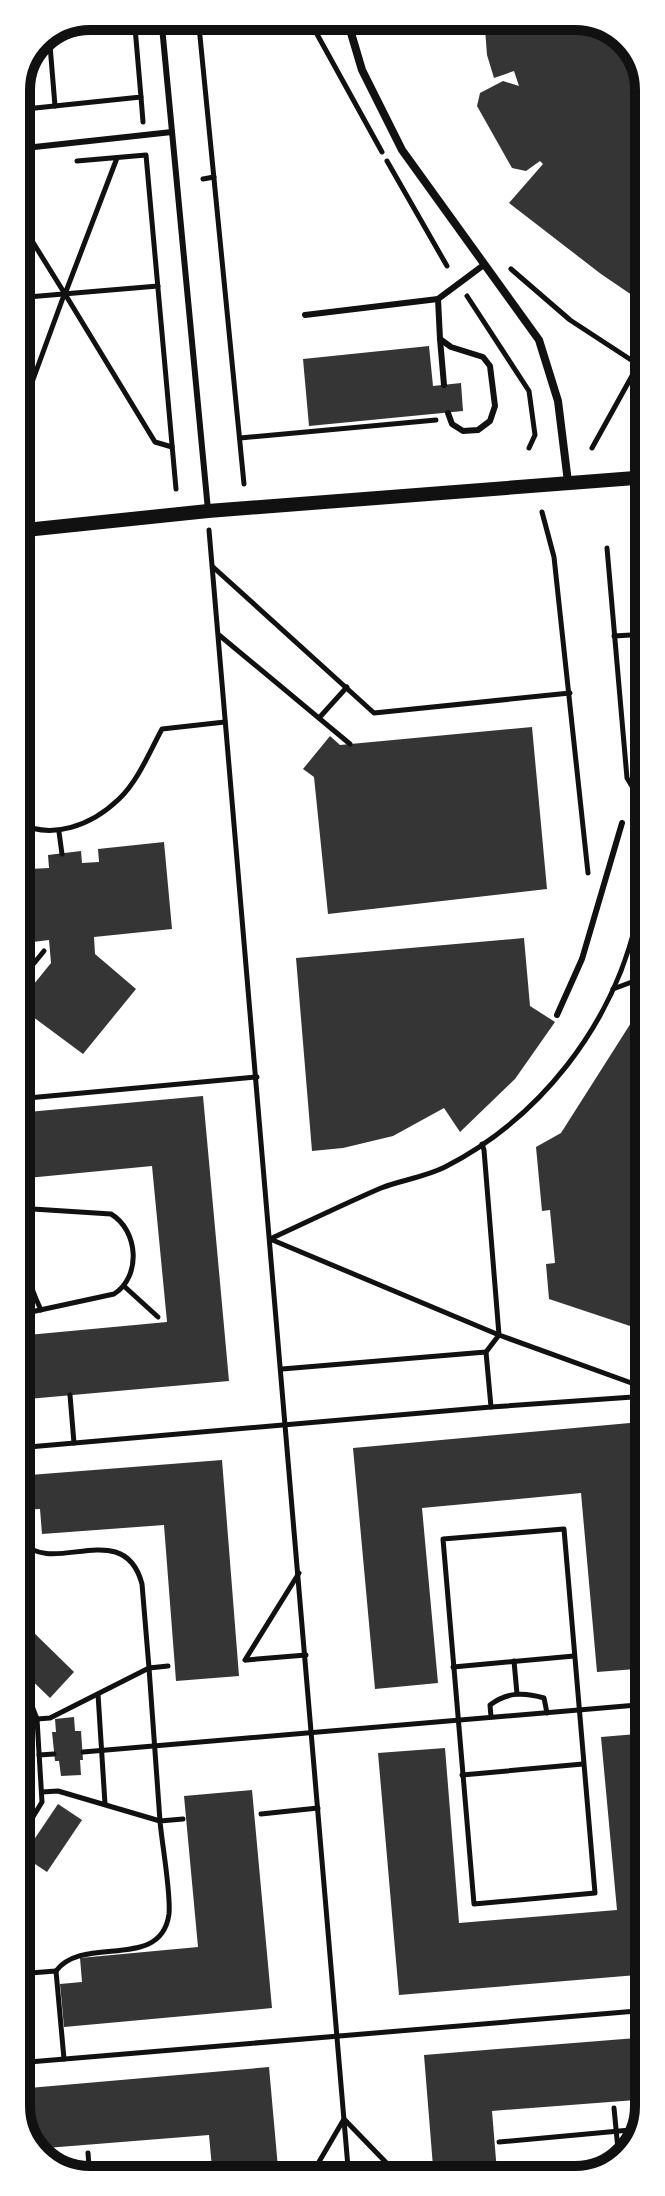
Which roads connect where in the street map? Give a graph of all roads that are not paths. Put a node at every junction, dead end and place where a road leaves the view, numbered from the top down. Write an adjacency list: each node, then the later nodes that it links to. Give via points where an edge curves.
1 (162, 30): 3 (lane)
2 (350, 30): 5 (street, via 362,70 402,150)
3 (172, 132): 4 (lane); 13 (lane)
4 (30, 147)
5 (485, 264): 6 (lane); 12 (street, via 539,340 558,401)
6 (438, 299): 7 (lane); 8 (lane)
7 (305, 315)
8 (440, 339): 9 (lane); 10 (lane, via 483,357 490,366 495,406 490,421 478,430 463,431)
9 (444, 385)
10 (448, 413)
11 (635, 478): 12 (street)
12 (568, 482): 13 (street)
13 (208, 511): 14 (street)
14 (30, 530)
15 (622, 823): 16 (lane, via 582,959)
16 (557, 1015)

